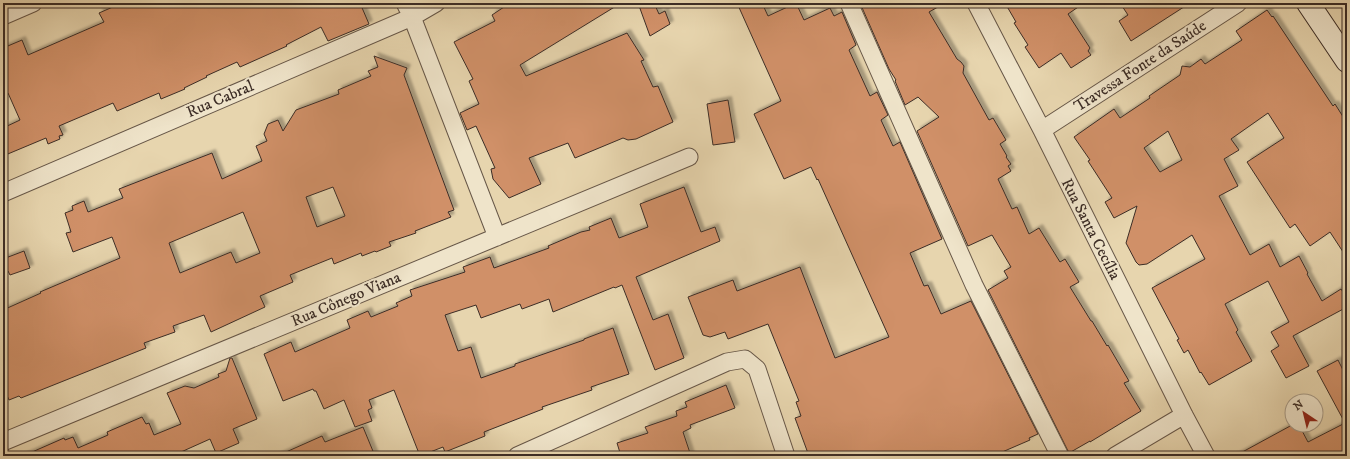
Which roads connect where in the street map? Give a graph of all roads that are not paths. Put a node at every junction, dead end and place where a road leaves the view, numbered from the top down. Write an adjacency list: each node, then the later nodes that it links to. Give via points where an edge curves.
1 (33, 3): 8 (street)
2 (436, 3): 7 (street, Rua Cabral)
3 (849, 3): 18 (street, via 974,286)
4 (976, 3): 10 (street, Rua Santa Cecília)
5 (1238, 3): 10 (street, Travessa Fonte da Saúde)
6 (1308, 3): 9 (street)
7 (408, 10): 12 (street, Rua Cabral); 13 (street)
8 (3, 16)
9 (1347, 61)
10 (1042, 130): 14 (street, Rua Santa Cecília)
11 (690, 157): 13 (street, Rua Cônego Viana)
12 (3, 193)
13 (497, 237): 15 (street, Rua Cônego Viana)
14 (1184, 415): 19 (street); 20 (street, Rua Santa Cecília)
15 (3, 442)
16 (517, 456): 17 (street, via 727,362 745,359 757,369)
17 (786, 456)
18 (1060, 456)
19 (1115, 456)
20 (1206, 456)

